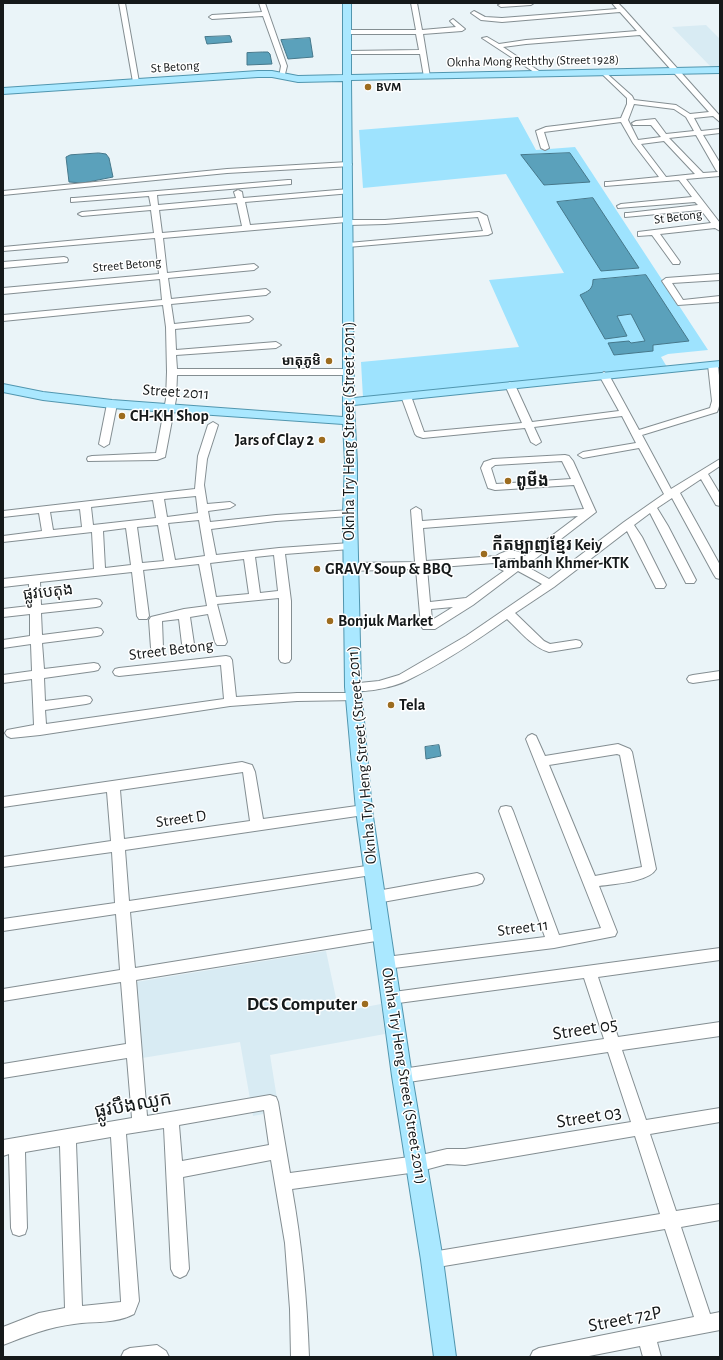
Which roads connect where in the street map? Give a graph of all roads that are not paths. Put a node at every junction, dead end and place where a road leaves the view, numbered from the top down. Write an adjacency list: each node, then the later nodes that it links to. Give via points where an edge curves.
1 (122, 3): 28 (street)
2 (262, 3): 10 (street)
3 (347, 3): 14 (main road, Oknha Try Heng Street (Street 2011))
4 (414, 3): 15 (street)
5 (531, 3): 7 (street)
6 (615, 3): 8 (street)
7 (500, 4): 12 (street)
8 (622, 10): 12 (street); 16 (street)
9 (474, 12): 12 (street, via 485,20)
10 (266, 14): 11 (street); 25 (street, via 284,66)
11 (212, 17)
12 (510, 18)
13 (453, 21): 15 (street, via 462,29)
14 (348, 32): 15 (street); 20 (main road, Oknha Try Heng Street (Street 2011))
15 (419, 32): 19 (street)
16 (641, 33): 18 (street); 22 (street)
17 (485, 38): 18 (street)
18 (498, 46): 24 (street)
19 (422, 52): 20 (street, via 397,49); 26 (street)
20 (348, 53): 27 (main road, Oknha Try Heng Street (Street 2011))
21 (720, 70): 22 (main road, Oknha Mong Reththy (Street 1928))
22 (676, 71): 23 (main road, Oknha Mong Reththy (Street 1928)); 31 (street)
23 (604, 73): 24 (main road, Oknha Mong Reththy (Street 1928)); 30 (street, via 630,97)
24 (540, 74): 26 (main road, Oknha Mong Reththy (Street 1928))
25 (282, 76): 27 (main road, St Betong, via 298,79); 28 (main road, St Betong, via 258,74)
26 (427, 77): 27 (main road, Oknha Mong Reththy (Street 1928))
27 (348, 78): 41 (main road, Oknha Try Heng Street (Street 2011))
28 (136, 82): 29 (main road, St Betong)
29 (3, 91)
30 (632, 102): 32 (street, via 676,107); 33 (street)
31 (715, 114): 32 (street); 34 (street)
32 (689, 116): 37 (street)
33 (624, 120): 39 (street); 40 (street, via 540,131)
34 (720, 120)
35 (636, 123): 38 (street, via 653,122)
36 (720, 131): 37 (street)
37 (698, 133): 38 (street); 42 (street)
38 (665, 137): 39 (street); 44 (street)
39 (637, 142): 46 (street)
40 (545, 148)
41 (348, 164): 50 (main road, Oknha Try Heng Street (Street 2011)); 51 (street, via 219,171)
42 (720, 170)
43 (720, 174): 44 (street)
44 (701, 176): 45 (street)
45 (681, 178): 46 (street); 53 (street)
46 (664, 179): 49 (street)
47 (235, 182): 48 (street); 52 (street); 55 (street)
48 (288, 182)
49 (608, 184)
50 (349, 191): 55 (street); 61 (main road, Oknha Try Heng Street (Street 2011))
51 (3, 193)
52 (153, 193): 54 (street); 58 (street)
53 (698, 199): 56 (street); 57 (street)
54 (74, 200)
55 (240, 200): 58 (street); 63 (street)
56 (621, 206)
57 (704, 207): 60 (street); 62 (street)
58 (155, 208): 59 (street); 66 (street)
59 (82, 214)
60 (628, 215)
61 (349, 221): 63 (street); 67 (main road, Oknha Try Heng Street (Street 2011)); 67 (street, via 384,222 479,214 483,216 488,233)
62 (719, 227): 64 (street, St Betong)
63 (247, 228): 66 (street)
64 (654, 232): 65 (street, St Betong); 70 (street)
65 (641, 234)
66 (158, 235): 68 (street); 73 (street)
67 (348, 245): 86 (main road, Oknha Try Heng Street (Street 2011))
68 (3, 249)
69 (64, 260): 71 (street)
70 (676, 262)
71 (3, 265)
72 (254, 268): 73 (street, Street Betong)
73 (164, 276): 75 (street, Street Betong); 78 (street)
74 (720, 277): 77 (street, via 666,281 681,303)
75 (3, 291)
76 (266, 292): 78 (street)
77 (720, 299)
78 (167, 301): 79 (street); 81 (street)
79 (3, 318)
80 (249, 319): 81 (street)
81 (170, 327): 83 (street)
82 (276, 345): 83 (street)
83 (170, 353): 85 (street)
84 (716, 364): 87 (main road); 98 (street, via 717,401 714,410)
85 (172, 372): 86 (street); 93 (street)
86 (349, 372): 91 (main road, Oknha Try Heng Street (Street 2011))
87 (604, 375): 88 (main road); 94 (street)
88 (510, 385): 90 (main road); 97 (street)
89 (3, 388): 92 (main road, Street 2011, via 43,396)
90 (406, 396): 91 (main road); 97 (street, via 423,436)
91 (348, 402): 95 (main road, Oknha Try Heng Street (Street 2011))
92 (112, 404): 93 (main road, Street 2011); 100 (street)
93 (169, 408): 95 (main road, Street 2011); 103 (street, via 160,456)
94 (624, 413): 97 (street); 98 (street)
95 (348, 421): 117 (main road, Oknha Try Heng Street (Street 2011), via 351,463)
96 (213, 425): 107 (street, via 213,435 208,441 203,457)
97 (529, 425): 99 (street)
98 (636, 434): 101 (street)
99 (536, 442)
100 (104, 444)
101 (642, 445): 102 (street); 108 (street)
102 (583, 455)
103 (92, 459)
104 (720, 462): 105 (street)
105 (702, 473): 108 (street); 110 (street)
106 (577, 482): 106 (street, via 565,458 493,462 486,468 492,486 495,487); 116 (street)
107 (200, 492): 109 (street); 120 (street)
108 (672, 493): 113 (street); 139 (street)
109 (158, 497): 111 (street); 121 (street)
110 (720, 503)
111 (85, 505): 114 (street); 125 (street)
112 (230, 505): 120 (street)
113 (651, 507): 123 (street); 141 (street)
114 (44, 509): 118 (street); 127 (street)
115 (416, 510): 124 (street)
116 (591, 512): 119 (street); 126 (street)
117 (350, 513): 120 (street, via 276,518); 129 (main road, Oknha Try Heng Street (Street 2011))
118 (3, 514)
119 (561, 514): 124 (street); 126 (street)
120 (204, 517): 121 (street); 132 (street)
121 (162, 521): 122 (street); 133 (street)
122 (131, 524): 125 (street); 137 (street)
123 (628, 524): 143 (street); 144 (street)
124 (417, 525): 134 (street)
125 (92, 529): 127 (street); 138 (street)
126 (566, 531): 135 (street)
127 (48, 534): 128 (street)
128 (3, 539)
129 (350, 546): 130 (street); 136 (main road, Oknha Try Heng Street (Street 2011))
130 (279, 551): 131 (street); 145 (street)
131 (250, 554): 132 (street); 146 (street)
132 (208, 559): 133 (street); 149 (street)
133 (170, 564): 137 (street)
134 (421, 565): 135 (street, via 499,559 507,554 515,554 521,557); 136 (street); 150 (street)
135 (519, 566): 143 (street); 147 (street)
136 (350, 567): 170 (main road, Oknha Try Heng Street (Street 2011))
137 (137, 568): 138 (street); 155 (street)
138 (100, 572): 140 (street)
139 (720, 575)
140 (34, 580): 142 (street); 151 (street)
141 (690, 580)
142 (3, 583)
143 (550, 584): 153 (street)
144 (660, 585)
145 (284, 594): 146 (street); 163 (street)
146 (254, 597): 149 (street)
147 (469, 602): 150 (street); 150 (street, via 431,626 427,625)
148 (96, 603): 151 (street, ផ្លូវបេតុង)
149 (212, 605): 152 (street); 158 (street)
150 (424, 606)
151 (35, 610): 154 (street, ផ្លូវបេតុង); 157 (street)
152 (184, 613): 160 (street); 162 (street, via 155,620)
153 (508, 613): 161 (street, via 540,644 549,648); 170 (street, via 470,639 403,678)
154 (3, 614)
155 (143, 616)
156 (97, 632): 157 (street)
157 (36, 640): 159 (street); 166 (street)
158 (221, 642)
159 (3, 644)
160 (188, 644)
161 (576, 644)
162 (157, 648)
163 (284, 659)
164 (94, 667): 166 (street)
165 (119, 672): 172 (street, Street Betong, via 226,660)
166 (38, 674): 167 (street); 173 (street)
167 (3, 678)
168 (719, 678): 169 (street)
169 (693, 679)
170 (354, 692): 172 (street); 180 (main road, Oknha Try Heng Street (Street 2011))
171 (86, 700): 173 (street)
172 (230, 702): 174 (street)
173 (39, 706): 174 (street)
174 (40, 730): 175 (street)
175 (11, 733)
176 (532, 739): 177 (street, Street 11)
177 (541, 762): 187 (street, Street 11); 187 (street, via 618,748 626,752 649,869 643,873)
178 (113, 786): 179 (street); 182 (street, via 247,768); 183 (street)
179 (3, 802)
180 (364, 810): 182 (street, Street D); 185 (main road, Oknha Try Heng Street (Street 2011))
181 (506, 812): 192 (street)
182 (257, 826): 183 (street, Street D)
183 (118, 846): 184 (street, Street D); 189 (street)
184 (3, 862)
185 (373, 870): 188 (main road, Oknha Try Heng Street (Street 2011)); 189 (street)
186 (477, 879): 188 (street)
187 (591, 882): 192 (street, Street 11, via 610,932)
188 (377, 898): 191 (main road, Oknha Try Heng Street (Street 2011))
189 (122, 907): 190 (street); 196 (street)
190 (3, 925)
191 (382, 934): 194 (main road, Oknha Try Heng Street (Street 2011)); 196 (street)
192 (554, 942): 194 (street, Street 11)
193 (720, 954): 195 (street)
194 (386, 963): 198 (main road, Oknha Try Heng Street (Street 2011))
195 (589, 972): 198 (street); 200 (street)
196 (128, 976): 197 (street); 201 (street)
197 (3, 995)
198 (391, 998): 203 (main road, Oknha Try Heng Street (Street 2011))
199 (720, 1029): 200 (street, Street 05)
200 (613, 1045): 203 (street, Street 05); 208 (street)
201 (134, 1050): 202 (street); 206 (street)
202 (3, 1071)
203 (402, 1076): 212 (main road, Oknha Try Heng Street (Street 2011))
204 (720, 1115): 208 (street, Street 03)
205 (171, 1119): 206 (street, ផ្លូវបឹងឈូក); 211 (street, ផ្លូវបឹងឈូក, via 270,1102); 213 (street)
206 (140, 1124): 207 (street, ផ្លូវបឹងឈូក)
207 (118, 1128): 209 (street, ផ្លូវបឹងឈូក); 220 (street, via 130,1300 128,1308 122,1311)
208 (640, 1128): 212 (street, Street 03, via 465,1158 461,1162); 216 (street)
209 (68, 1136): 210 (street, ផ្លូវបឹងឈូក); 220 (street)
210 (10, 1147): 217 (street)
211 (278, 1151): 213 (street); 214 (street)
212 (417, 1164): 214 (street, Street 03); 218 (main road, Oknha Try Heng Street (Street 2011))
213 (176, 1170): 219 (street)
214 (284, 1182): 226 (street, via 294,1251)
215 (720, 1212): 216 (street)
216 (670, 1220): 218 (street); 221 (street)
217 (19, 1228)
218 (432, 1260): 227 (main road, Oknha Try Heng Street (Street 2011))
219 (180, 1269)
220 (74, 1315): 222 (street, via 29,1325)
221 (712, 1323): 223 (street, Street 72P)
222 (3, 1336)
223 (647, 1336): 228 (street, Street 72P); 229 (street)
224 (130, 1357): 225 (street, via 157,1354)
225 (160, 1357)
226 (300, 1357)
227 (445, 1357)
228 (539, 1357)
229 (652, 1357)

